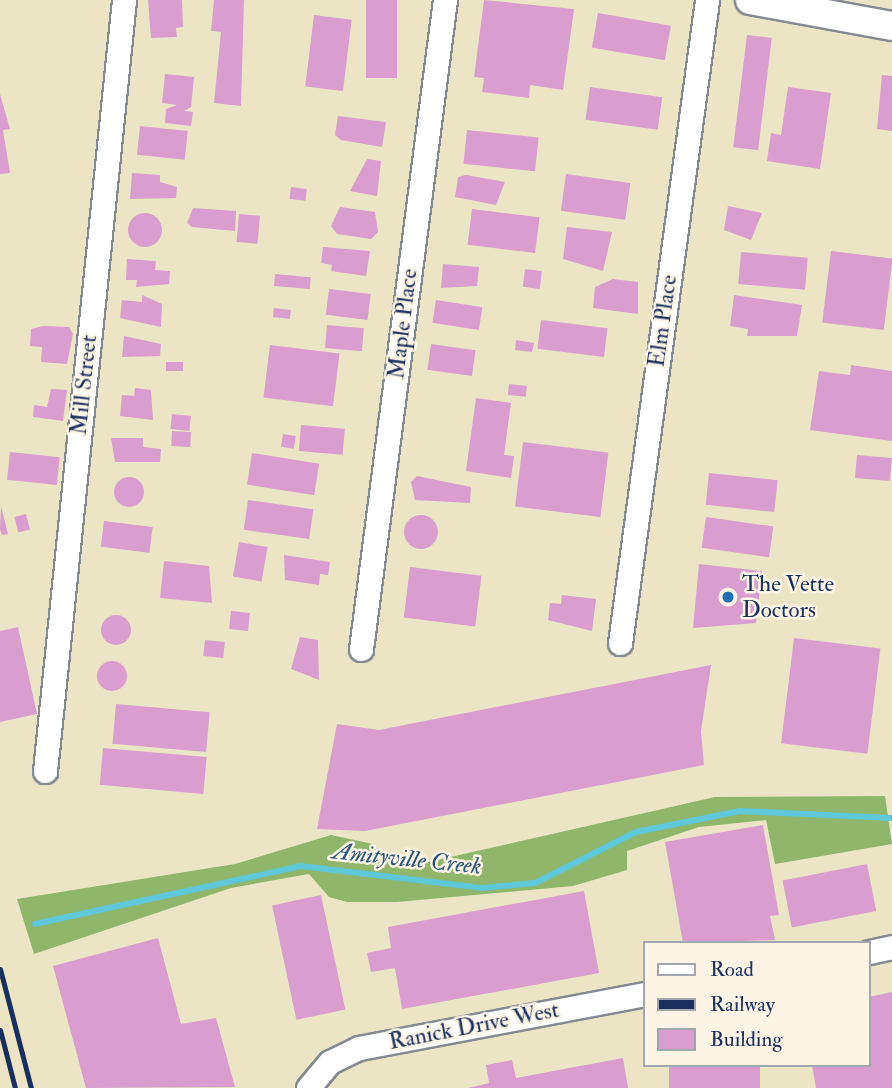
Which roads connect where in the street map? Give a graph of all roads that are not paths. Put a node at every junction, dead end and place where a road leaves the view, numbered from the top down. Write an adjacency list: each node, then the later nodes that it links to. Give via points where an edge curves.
1 (124, 0): 8 (street, Mill Street)
2 (445, 0): 7 (street, Maple Place)
3 (707, 0): 6 (street, Elm Place)
4 (750, 0): 5 (street)
5 (892, 26)
6 (620, 643)
7 (361, 649)
8 (45, 771)
9 (892, 947): 10 (street)
10 (871, 952)
11 (644, 994): 12 (street, Ranick Drive West, via 359,1048 330,1062)
12 (311, 1085)

